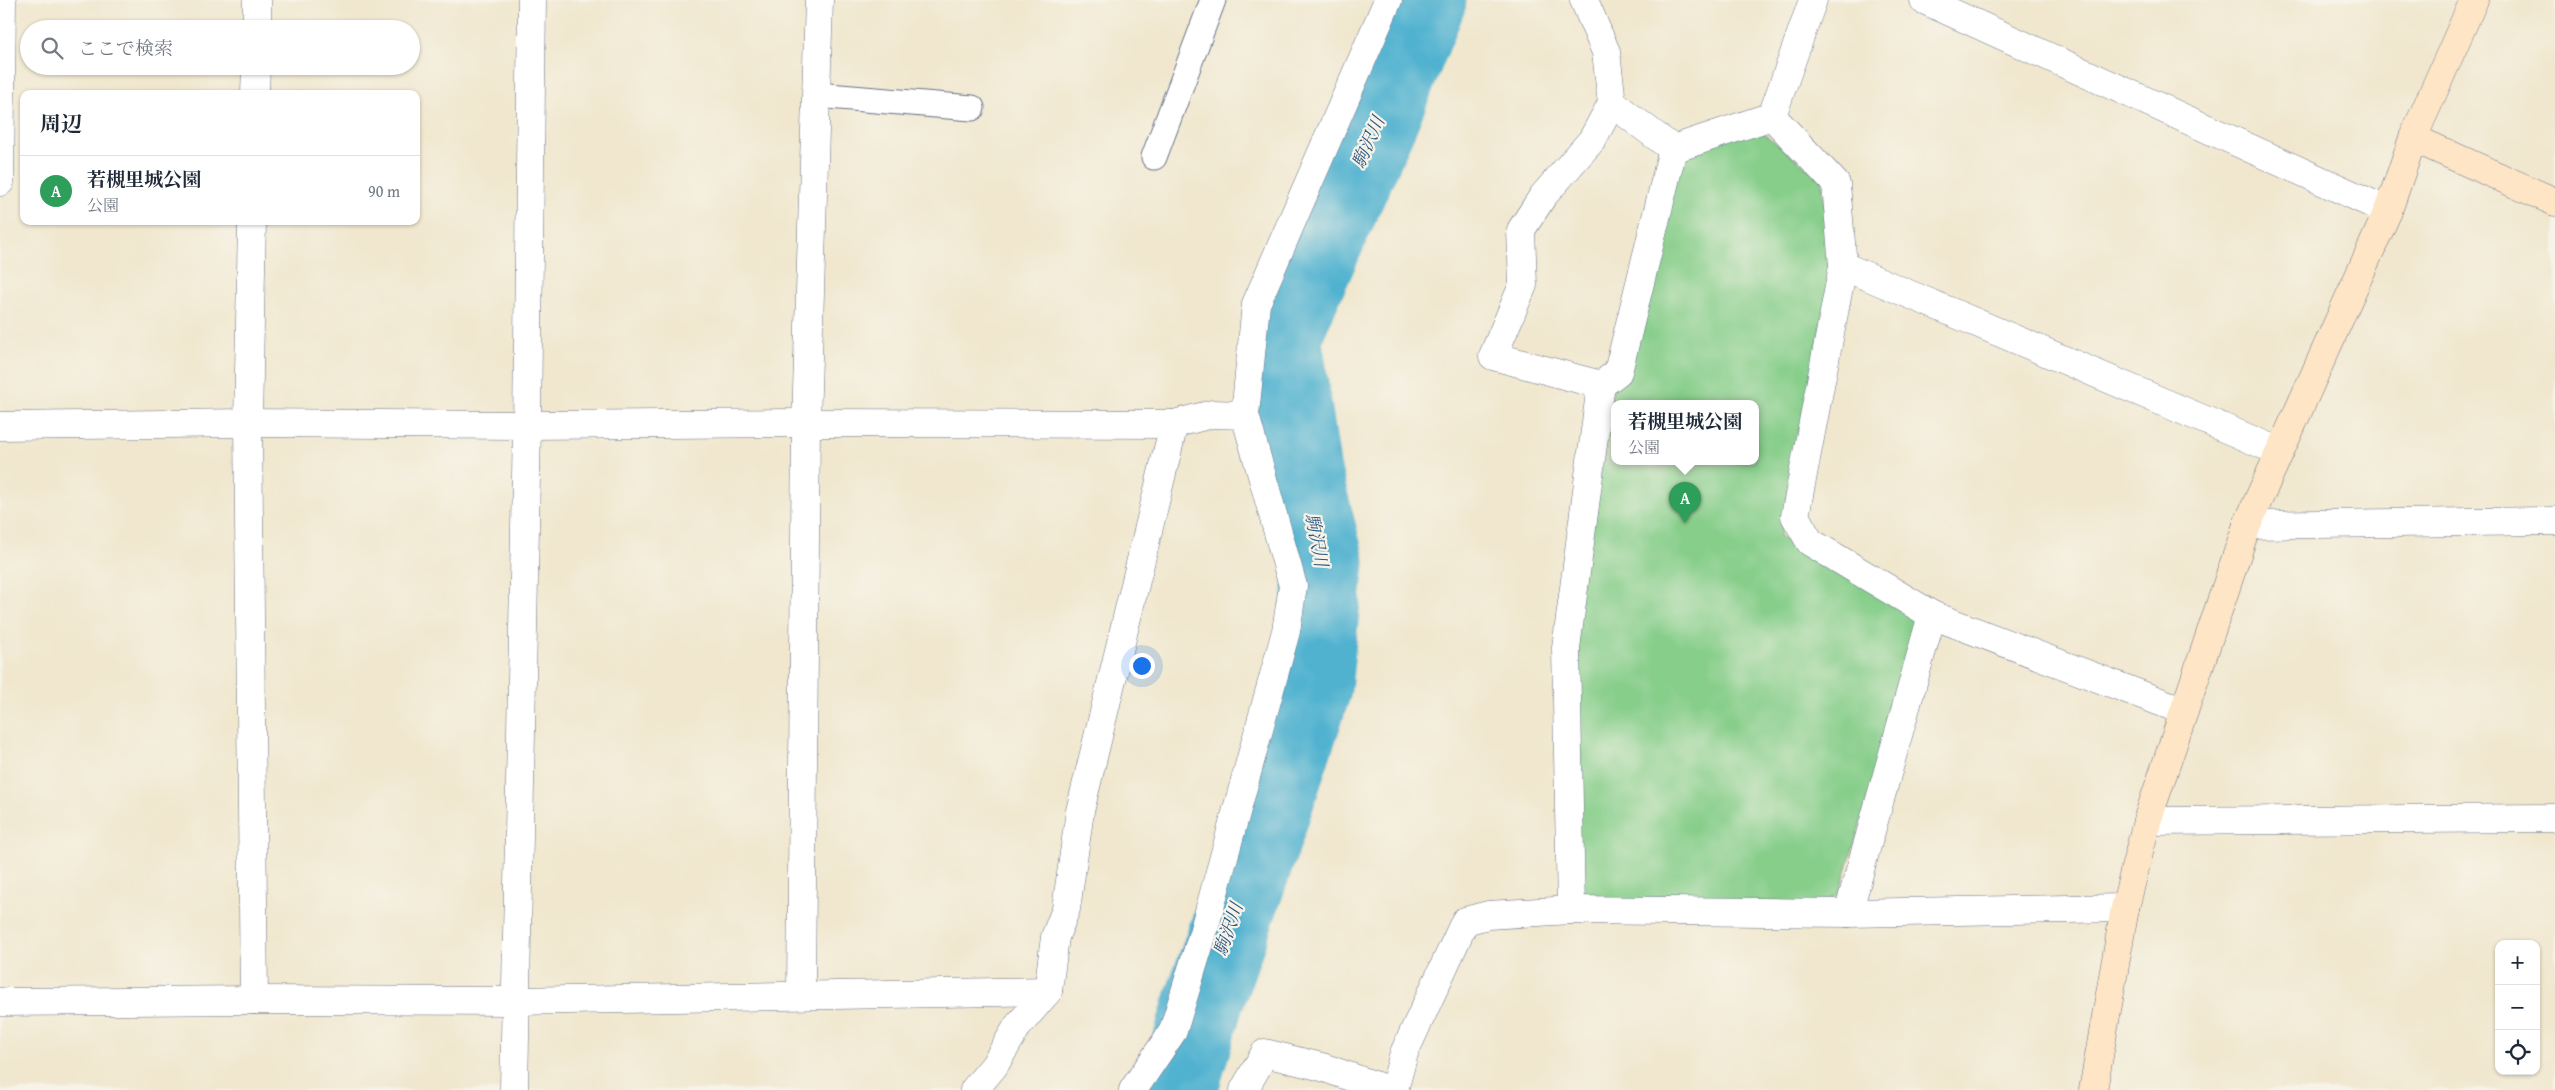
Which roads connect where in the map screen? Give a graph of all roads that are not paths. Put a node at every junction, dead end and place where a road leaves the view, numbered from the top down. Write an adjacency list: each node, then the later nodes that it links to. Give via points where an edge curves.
1 (2, 0): 21 (street)
2 (257, 0): 11 (street)
3 (532, 0): 31 (street)
4 (819, 0): 14 (street)
5 (1213, 0): 20 (lane)
6 (1388, 0): 27 (street, via 1256,304)
7 (1584, 0): 15 (street, via 1606,52)
8 (1813, 0): 17 (street)
9 (1924, 0): 23 (street)
10 (2474, 0): 18 (street)
11 (256, 20)
12 (256, 75): 13 (street)
13 (255, 90)
14 (816, 95): 16 (lane); 29 (street)
15 (1612, 103): 19 (street); 26 (street, via 1592,140 1543,196 1521,230 1523,285 1493,356)
16 (972, 108)
17 (1772, 116): 19 (street); 25 (street, via 1836,184)
18 (2413, 138): 22 (street); 23 (street)
19 (1673, 149): 26 (street, via 1618,372)
20 (1154, 157)
21 (0, 182)
22 (2555, 202)
23 (2388, 211): 33 (street)
24 (252, 225): 28 (street)
25 (1843, 266): 33 (street); 36 (street, via 1795,516 1810,542)
26 (1601, 384): 41 (street, via 1566,648)
27 (1245, 415): 30 (street, via 1212,414); 50 (street, via 1293,586 1286,631 1173,1031)
28 (248, 423): 31 (street); 32 (street); 45 (street)
29 (806, 423): 30 (street); 31 (street); 44 (street)
30 (1174, 424): 43 (street, via 1080,812 1066,909 1055,937)
31 (527, 425): 46 (street)
32 (0, 426)
33 (2278, 451): 35 (street)
34 (2555, 521): 35 (street)
35 (2247, 525): 37 (street)
36 (1932, 615): 37 (street); 42 (street)
37 (2184, 711): 39 (street)
38 (2555, 818): 39 (street)
39 (2147, 820): 40 (street)
40 (2125, 908): 42 (street); 54 (street)
41 (1571, 910): 42 (street); 53 (street, via 1488,915 1465,921 1404,1053)
42 (1848, 913)
43 (1048, 991): 44 (street); 49 (street, via 1017,1027 994,1066)
44 (801, 995): 46 (street)
45 (254, 1000): 46 (street); 47 (street)
46 (515, 1001): 48 (street)
47 (0, 1002)
48 (514, 1090)
49 (974, 1090)
50 (1133, 1090)
51 (1244, 1090): 52 (street, via 1265,1053 1322,1067)
52 (1388, 1090)
53 (1394, 1090)
54 (2093, 1090)

